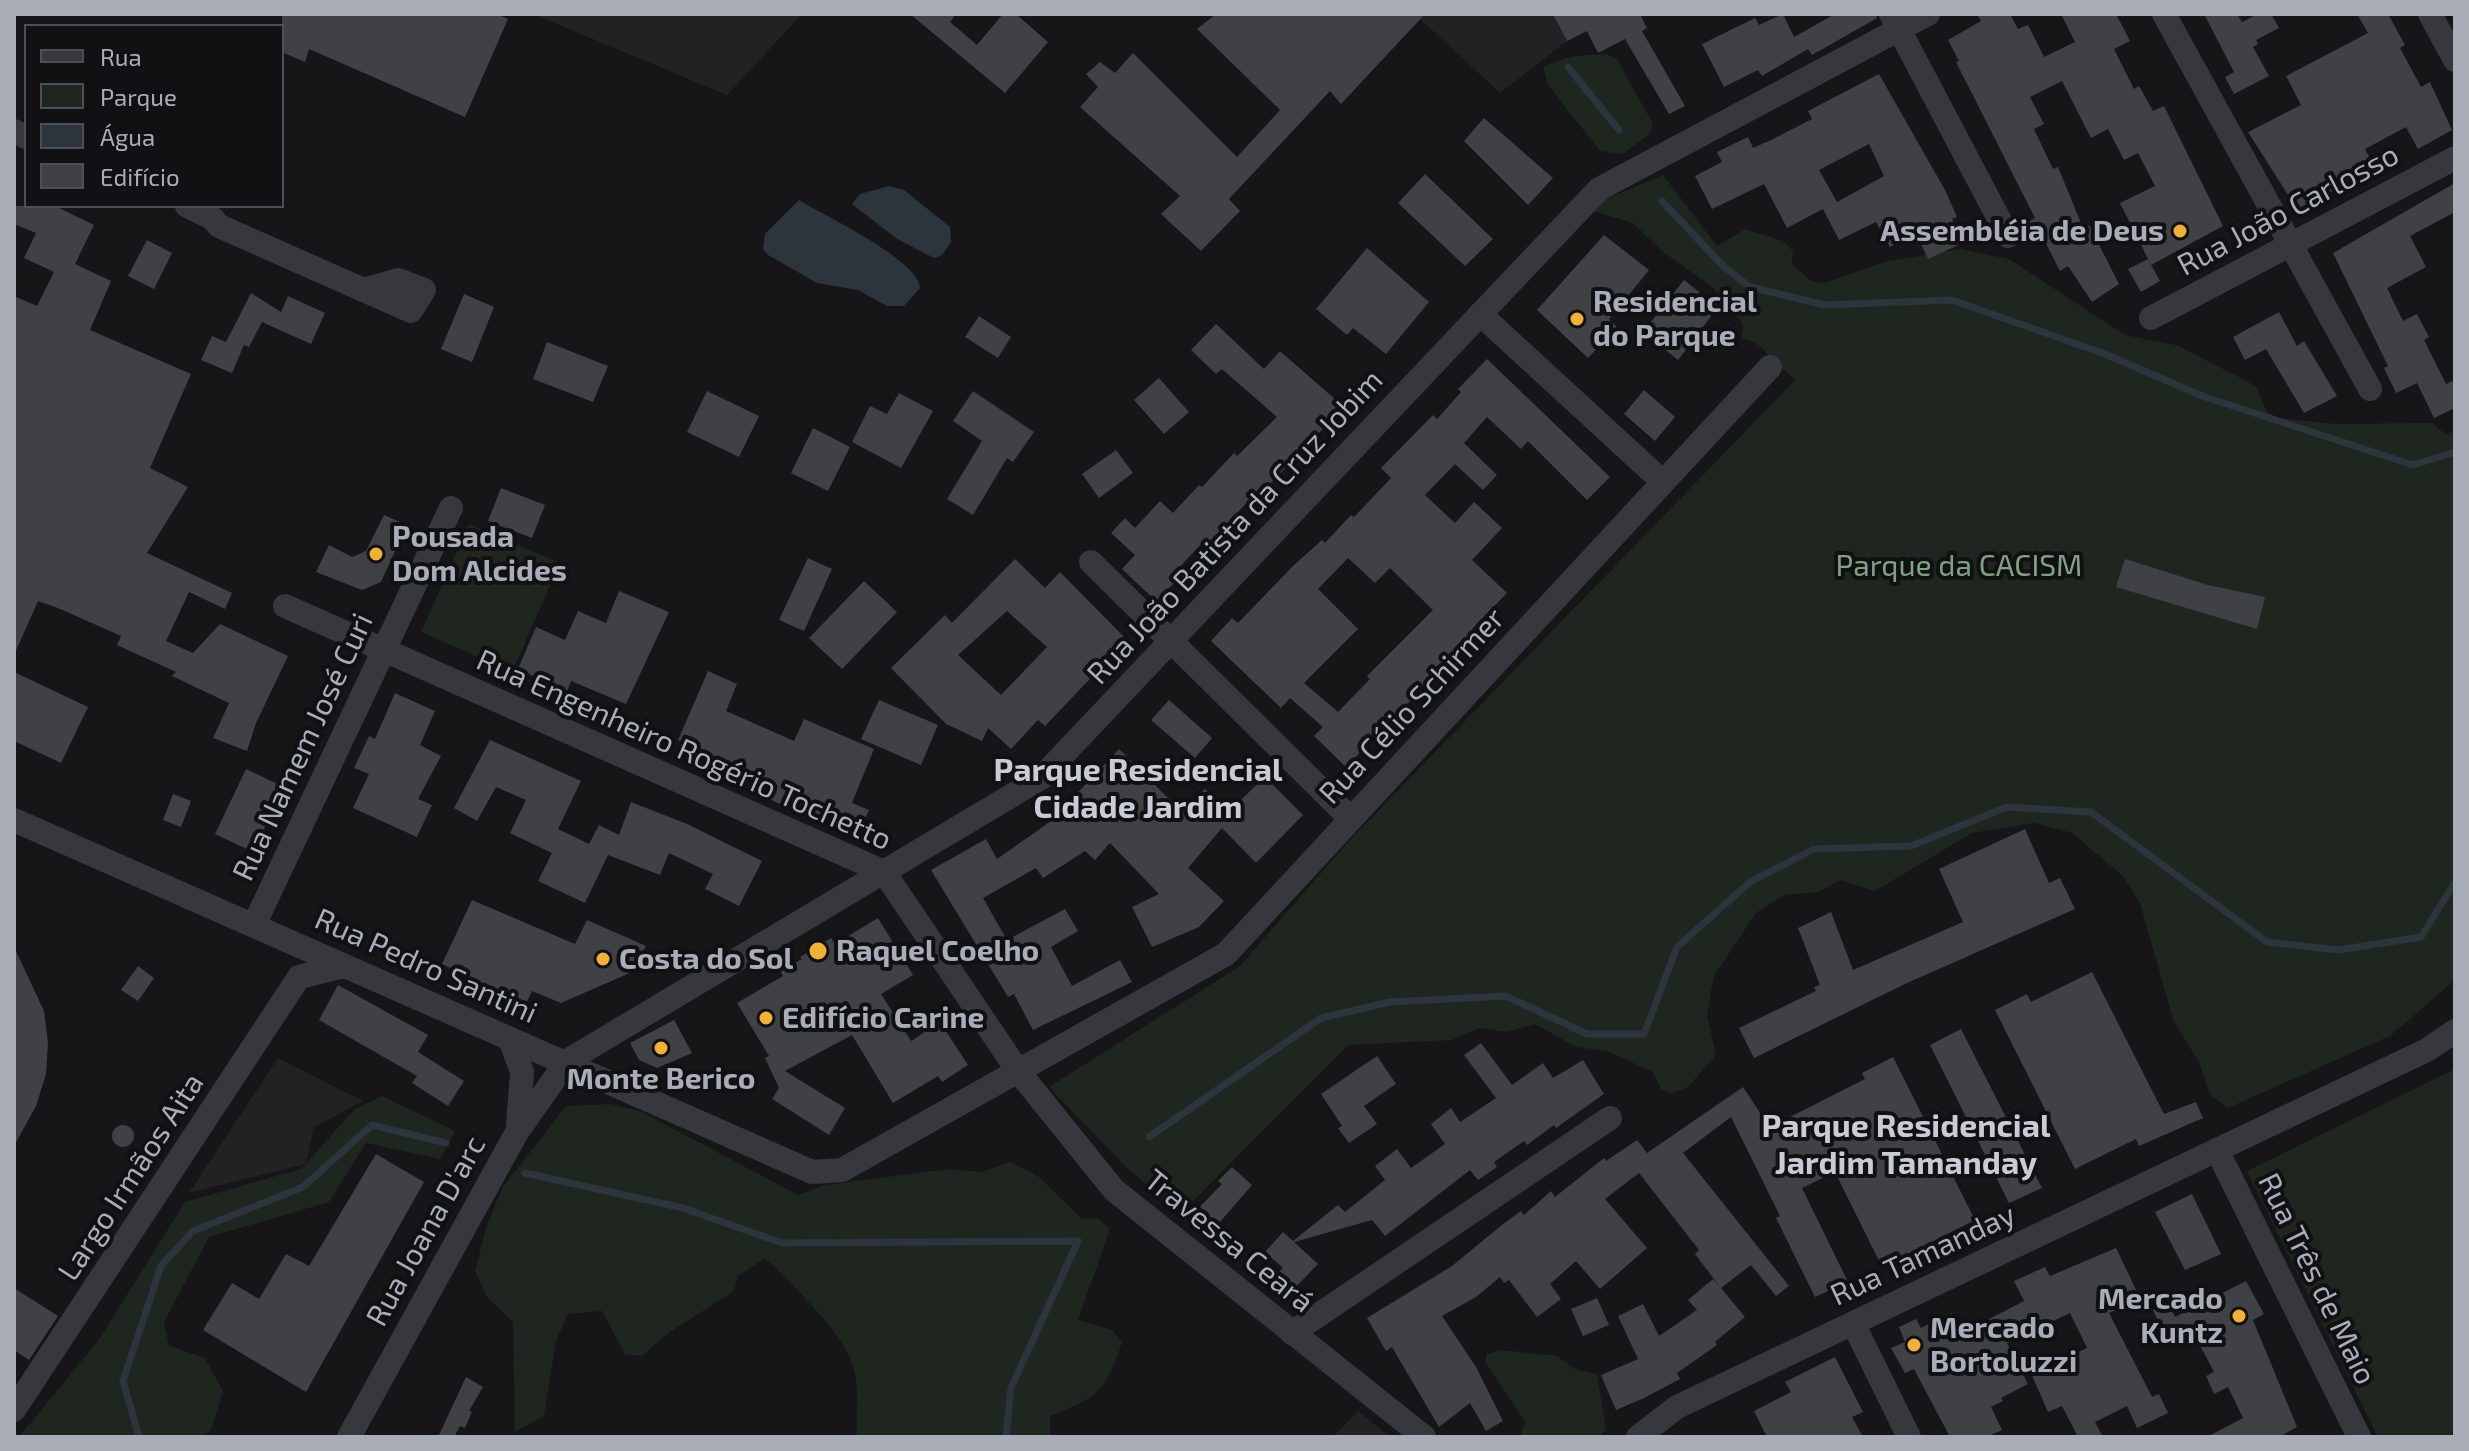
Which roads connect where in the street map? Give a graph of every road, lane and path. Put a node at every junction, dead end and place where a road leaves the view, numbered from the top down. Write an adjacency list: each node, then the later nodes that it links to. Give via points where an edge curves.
1 (1928, 14): 4 (street, Rua João Batista da Cruz Jobim)
2 (2164, 14): 11 (street)
3 (2430, 14): 5 (street)
4 (1895, 22): 10 (street); 13 (street, Rua João Batista da Cruz Jobim, via 1599,189)
5 (2455, 60)
6 (2455, 158): 11 (street, Rua João Carlosso)
7 (175, 208): 9 (street, via 205,226)
8 (191, 208): 9 (street)
9 (219, 226): 12 (street)
10 (2008, 236)
11 (2291, 245): 14 (street, Rua João Carlosso); 16 (street)
12 (363, 290)
13 (1480, 314): 17 (street); 21 (street, Rua João Batista da Cruz Jobim)
14 (2151, 318)
15 (1770, 367): 17 (street, Rua Célio Schirmer)
16 (2370, 389)
17 (1663, 482): 23 (street, Rua Célio Schirmer)
18 (451, 508): 22 (street, Rua Namem José Curi)
19 (1091, 562): 21 (street)
20 (285, 606): 22 (street, Rua Engenheiro Rogério Tochetto)
21 (1170, 641): 23 (street); 25 (street, Rua João Batista da Cruz Jobim, via 1041,778)
22 (384, 650): 25 (street, Rua Engenheiro Rogério Tochetto); 26 (street, Rua Namem José Curi)
23 (1351, 819): 33 (street, Rua Célio Schirmer, via 1226,954)
24 (14, 820): 26 (street, Rua Pedro Santini)
25 (884, 872): 32 (street, Rua João Batista da Cruz Jobim); 33 (street, Rua Engenheiro Rogério Tochetto)
26 (254, 925): 27 (street, Rua Pedro Santini)
27 (289, 941): 28 (street, Rua Pedro Santini); 29 (street)
28 (344, 966): 29 (street); 31 (street, Rua Pedro Santini)
29 (299, 977): 40 (street, Largo Irmãos Aita)
30 (2455, 1031): 36 (street, Rua Tamanday, via 2427,1050)
31 (510, 1039): 32 (street, Rua Pedro Santini); 35 (street, via 522,1072)
32 (567, 1061): 35 (street, Rua Joana D'arc); 37 (street, Rua Pedro Santini)
33 (1018, 1071): 37 (street, Rua Célio Schirmer, via 842,1170); 39 (street, Travessa Ceará, via 1114,1190)
34 (1610, 1118): 39 (street)
35 (517, 1132): 41 (street, Rua Joana D'arc)
36 (2217, 1150): 38 (street, Rua Tamanday); 45 (street, Rua Três de Maio)
37 (812, 1172)
38 (1853, 1323): 43 (street, Rua Tamanday, via 1677,1407); 44 (street)
39 (1292, 1333): 42 (street, Travessa Ceará)
40 (14, 1410)
41 (349, 1437)
42 (1424, 1437)
43 (1638, 1437)
44 (1909, 1437)
45 (2359, 1437)

